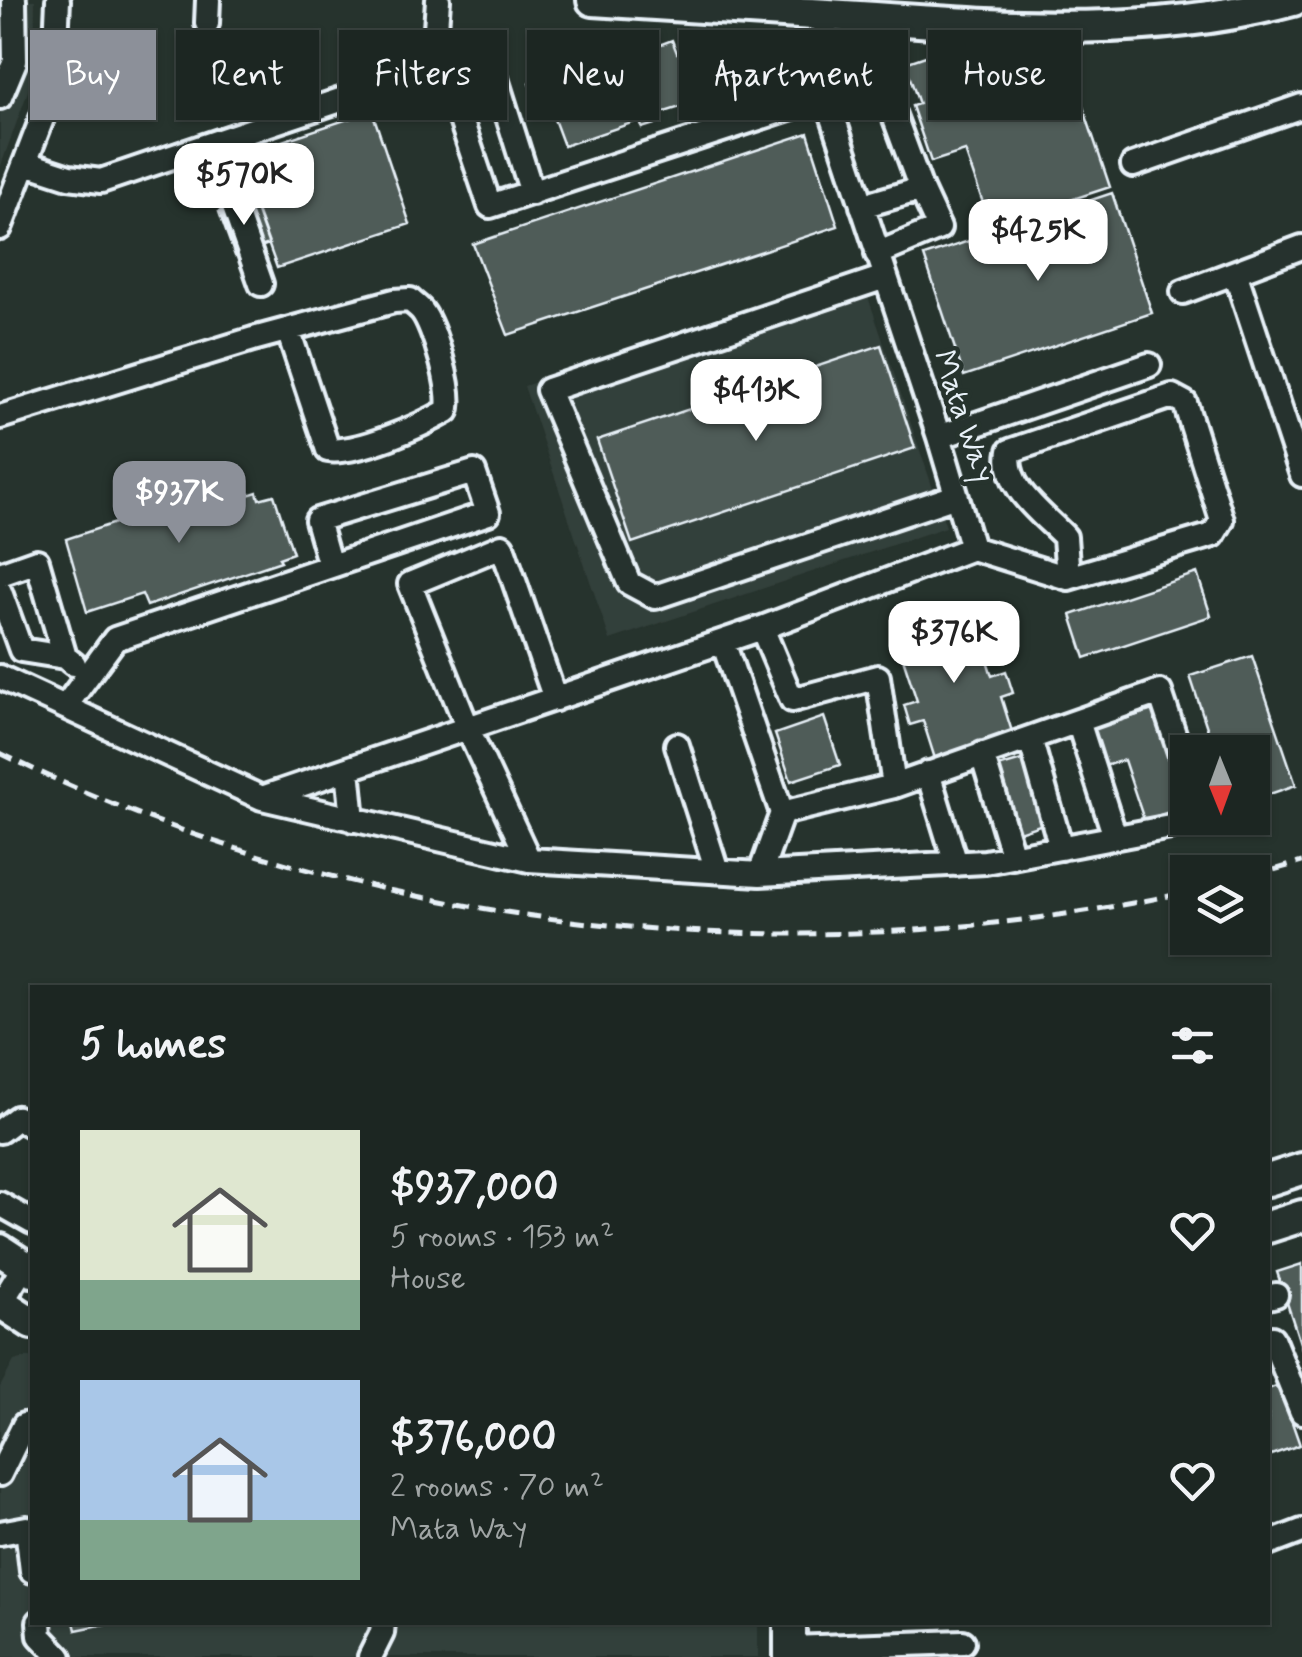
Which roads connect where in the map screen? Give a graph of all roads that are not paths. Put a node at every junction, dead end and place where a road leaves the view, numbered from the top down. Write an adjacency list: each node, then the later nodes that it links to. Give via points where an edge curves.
1 (14, 0): 9 (street, via 15,60)
2 (58, 0): 18 (street, via 46,108)
3 (438, 0): 7 (street)
4 (593, 0): 6 (main road)
5 (1298, 2): 6 (main road, via 1138,27 1013,28)
6 (825, 15): 8 (street, Mata Way)
7 (428, 30)
8 (825, 30)
9 (0, 97)
10 (339, 100): 17 (street)
11 (1302, 106): 19 (street)
12 (507, 113): 22 (street)
13 (455, 120): 22 (street, via 490,206)
14 (753, 120): 22 (street)
15 (834, 120): 23 (street, Mata Way)
16 (896, 120): 21 (street)
17 (212, 144): 18 (street, via 100,182); 28 (street)
18 (26, 162): 20 (street)
19 (1133, 165)
20 (8, 186): 24 (street)
21 (921, 189): 23 (street); 26 (street, via 939,228)
22 (532, 192)
23 (862, 206): 26 (street, Mata Way)
24 (0, 228)
25 (1302, 248): 27 (street)
26 (881, 266): 33 (street, Mata Way); 35 (street, via 548,390 630,583 655,597)
27 (1236, 274): 29 (street); 34 (street)
28 (261, 284)
29 (1183, 292)
30 (288, 330): 30 (street, via 410,300 424,312 449,385 447,411 342,452 328,450); 32 (street)
31 (1150, 365): 33 (street)
32 (0, 417)
33 (939, 437): 35 (street, Mata Way)
34 (1302, 475)
35 (956, 496): 36 (street, Mata Way)
36 (972, 548): 39 (street); 41 (street)
37 (330, 566): 37 (street, via 488,513 474,472 317,520); 44 (street, via 115,639)
38 (0, 574): 43 (street, via 37,561)
39 (1068, 578): 39 (street, via 1213,535 1222,520 1185,403 1172,396 1010,451 1007,466 1016,486 1065,536)
40 (0, 592): 43 (street, via 21,650)
41 (762, 628): 42 (street); 56 (street, via 792,700 878,677)
42 (722, 642): 46 (street); 58 (street)
43 (65, 657): 44 (street)
44 (88, 676): 47 (street)
45 (0, 677): 47 (street)
46 (555, 699): 49 (street); 49 (street, via 502,546 410,584)
47 (65, 707): 57 (street)
48 (1078, 721): 50 (street, via 1160,692); 51 (street); 61 (street)
49 (468, 728): 54 (street); 64 (street)
50 (1174, 735)
51 (1030, 738): 53 (street); 62 (street)
52 (677, 745): 66 (street)
53 (982, 754): 55 (street); 63 (street)
54 (348, 769): 57 (street); 59 (street)
55 (928, 774): 56 (street); 65 (street)
56 (894, 786): 58 (street)
57 (262, 798): 59 (street)
58 (782, 813): 67 (street)
59 (354, 820): 64 (street)
60 (1170, 827): 61 (street)
61 (1115, 838): 62 (street)
62 (1061, 848): 63 (street)
63 (1013, 857): 65 (street)
64 (529, 860): 66 (street)
65 (956, 864): 67 (street)
66 (717, 872): 67 (street)
67 (760, 874)
68 (30, 1125): 69 (street, via 17,1118)
69 (0, 1130)
70 (1302, 1169): 71 (main road)
71 (1270, 1179)
72 (0, 1204): 74 (street)
73 (1302, 1216): 75 (main road)
74 (30, 1221)
75 (1270, 1227)
76 (22, 1262): 77 (street)
77 (0, 1304): 78 (main road)
78 (30, 1322)
79 (1270, 1340): 80 (street)
80 (1302, 1412)
81 (30, 1424): 82 (street)
82 (0, 1474)
83 (30, 1524): 85 (street)
84 (1302, 1531): 86 (street)
85 (0, 1534)
86 (1270, 1543)
87 (38, 1625): 91 (street)
88 (383, 1625): 92 (street)
89 (963, 1642): 90 (street)
90 (790, 1643)
91 (60, 1657)
92 (370, 1657)

